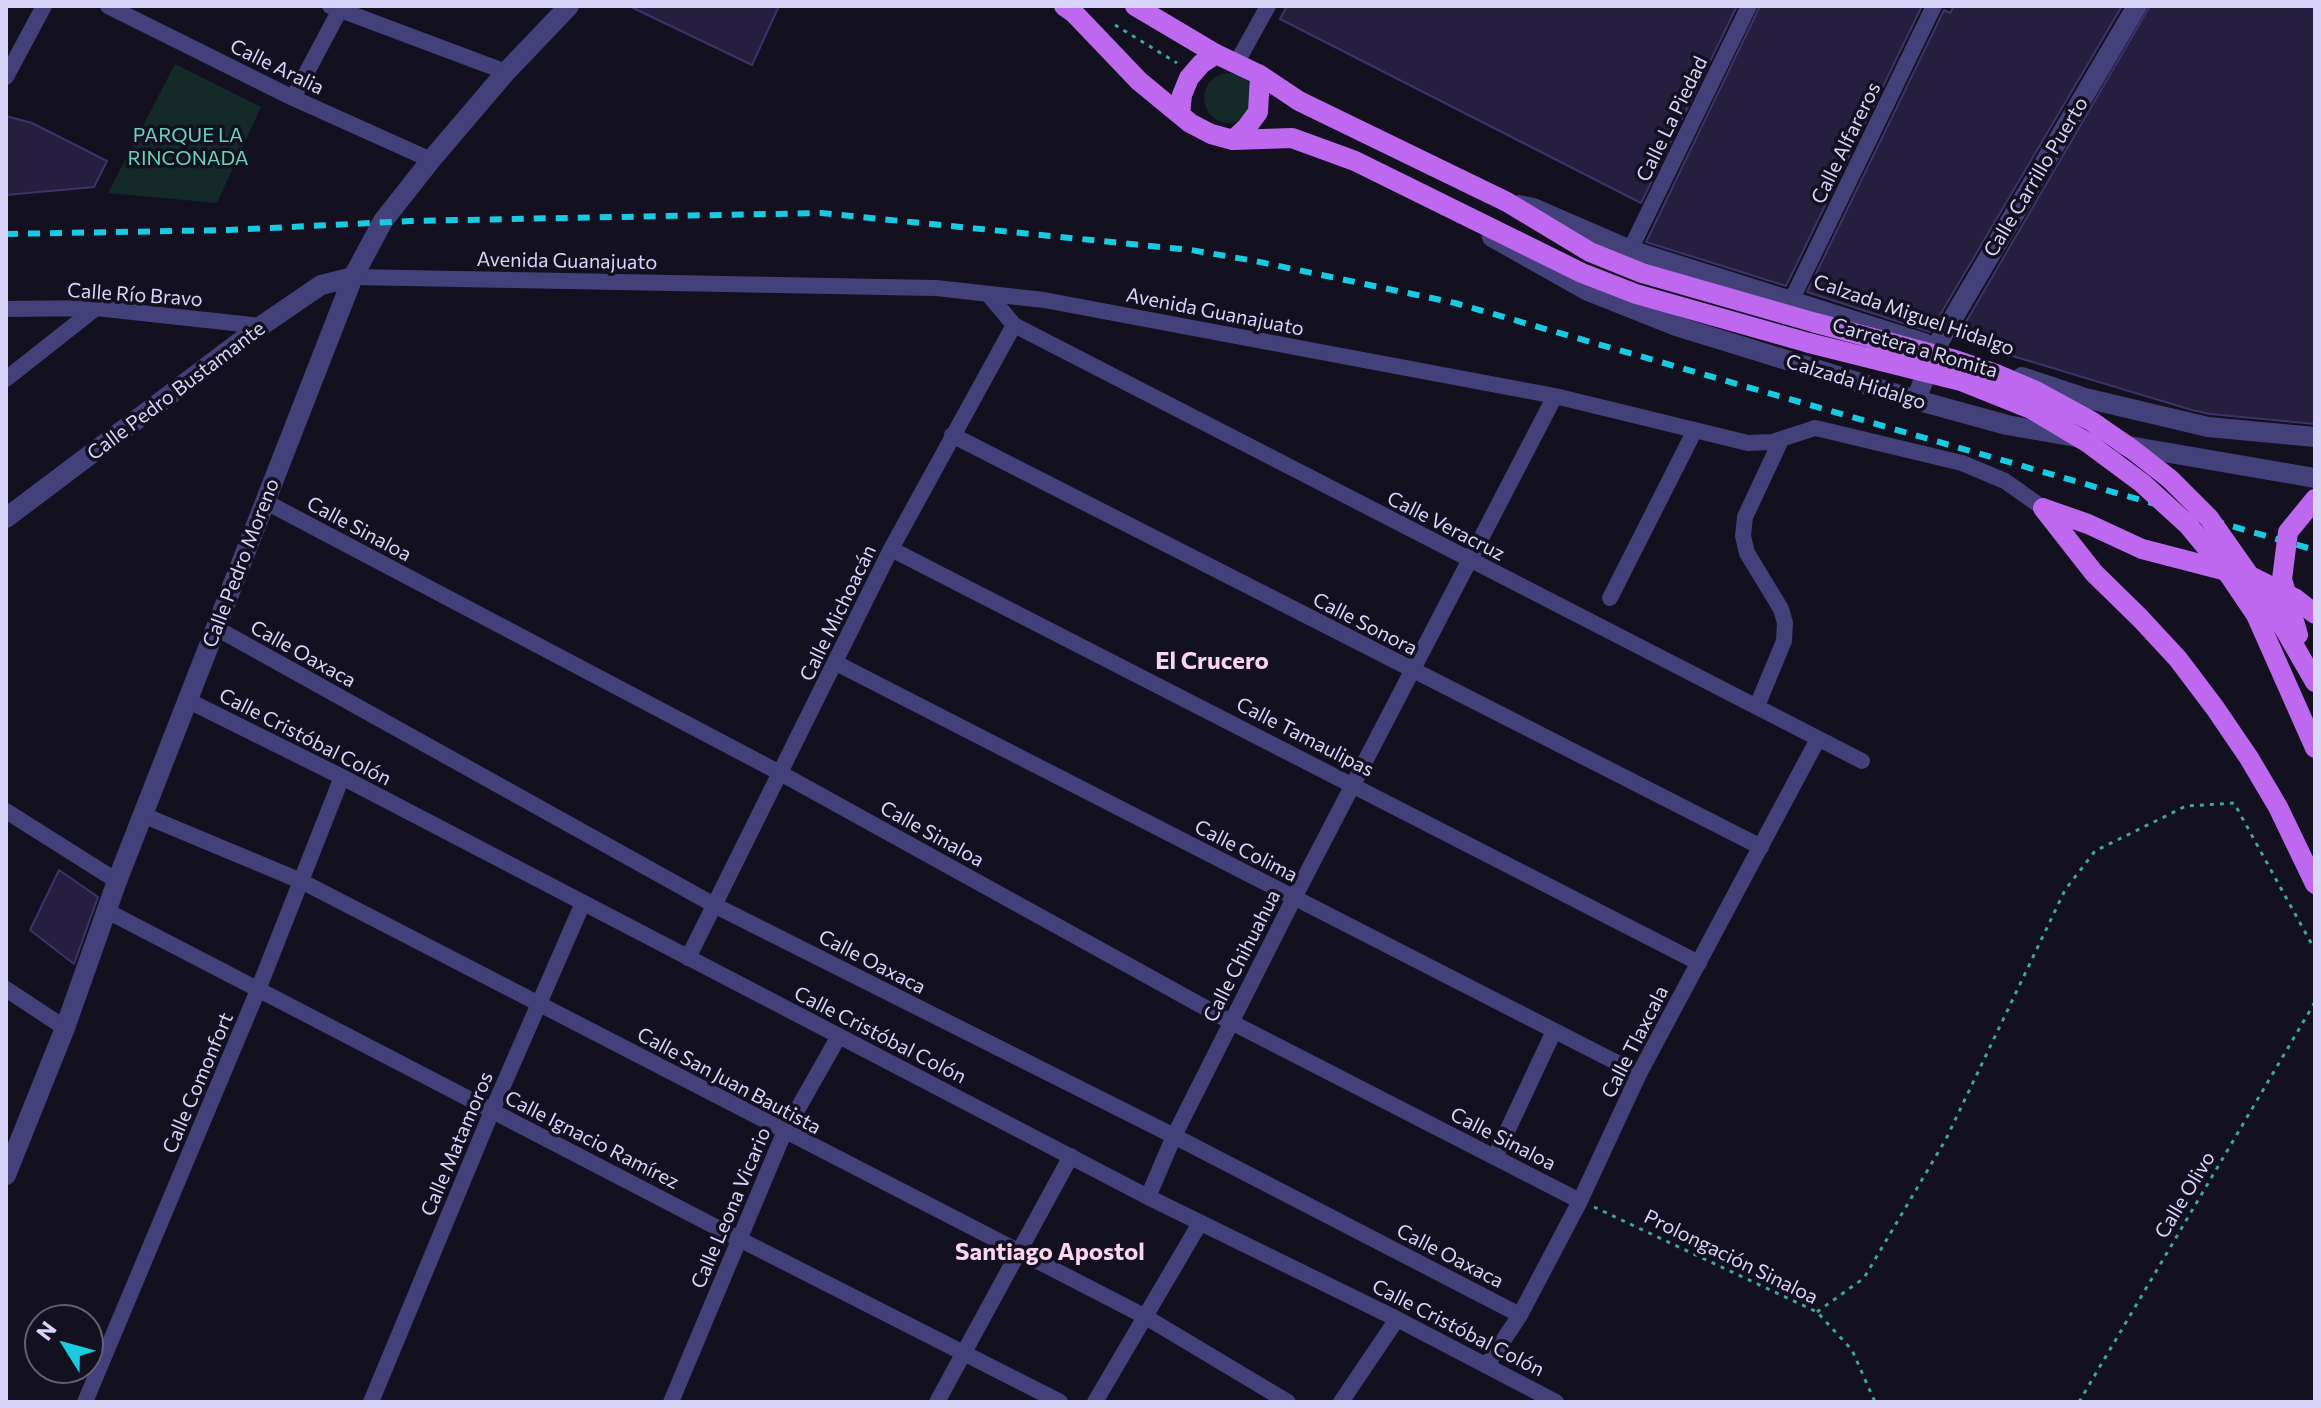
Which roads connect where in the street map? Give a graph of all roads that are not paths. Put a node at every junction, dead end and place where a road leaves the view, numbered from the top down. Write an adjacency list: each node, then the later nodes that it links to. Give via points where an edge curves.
1 (44, 6): 15 (street)
2 (108, 6): 16 (street, Calle Aralia)
3 (569, 6): 13 (street, Calle Pedro Moreno)
4 (1064, 6): 17 (main road)
5 (1135, 6): 11 (main road, Calzada Miguel Hidalgo)
6 (1268, 6): 12 (street)
7 (1749, 6): 22 (street, Calle La Piedad)
8 (1934, 6): 25 (street, Calle Alfareros)
9 (2137, 6): 31 (street, Calle Carrillo Puerto)
10 (337, 8): 13 (street); 16 (street)
11 (1216, 54): 12 (main road, Calzada Miguel Hidalgo); 17 (main road, via 1189,78)
12 (1237, 62): 14 (main road, Calzada Miguel Hidalgo)
13 (506, 72): 19 (street, Calle Pedro Moreno)
14 (1260, 75): 18 (main road, via 1258,112); 21 (main road, Calzada Miguel Hidalgo, via 1299,101)
15 (7, 77)
16 (293, 98): 19 (street, Calle Aralia)
17 (1180, 114): 18 (main road, via 1211,134)
18 (1233, 140): 20 (main road, via 1292,138)
19 (431, 160): 23 (street, Calle Pedro Moreno, via 383,221)
20 (1428, 197): 30 (main road, via 1636,294); 35 (street, Calzada Hidalgo, via 1588,291 1676,326)
21 (1507, 202): 22 (street, Calzada Miguel Hidalgo); 30 (main road, Calzada Miguel Hidalgo, via 1590,252)
22 (1630, 250): 25 (street, Calzada Miguel Hidalgo)
23 (353, 277): 24 (street, Avenida Guanajuato, via 936,288); 29 (street, Calle Pedro Bustamante, via 321,285); 45 (street, Calle Pedro Moreno)
24 (988, 294): 28 (street); 34 (street, Avenida Guanajuato, via 1044,300)
25 (1792, 299): 31 (street, Calzada Miguel Hidalgo)
26 (96, 308): 27 (street, Calle Río Bravo); 29 (street, Calle Río Bravo); 32 (street)
27 (6, 309)
28 (1014, 325): 39 (street, Calle Michoacán); 49 (street, Calle Veracruz)
29 (261, 326): 47 (street, Calle Pedro Bustamante)
30 (1813, 333): 55 (main road, Carretera a Romita, bridge, via 1955,360 2036,391 2091,421 2170,479 2209,518 2244,564); 59 (main road, Carretera a Romita, bridge, via 2031,409 2142,483 2188,525 2256,615)
31 (1936, 347): 33 (street, Calzada Miguel Hidalgo); 35 (street, Calle Carrillo Puerto)
32 (6, 379)
33 (2030, 380): 36 (street); 37 (street, Calzada Miguel Hidalgo)
34 (1555, 396): 38 (street, Avenida Guanajuato); 49 (street, Calle Chihuahua)
35 (1916, 400): 36 (street, Calzada Hidalgo)
36 (2007, 425): 42 (street, Calzada Hidalgo)
37 (2208, 427): 40 (street, Calzada Miguel Hidalgo); 42 (street)
38 (1695, 430): 41 (street, Avenida Guanajuato, via 1759,444); 50 (street)
39 (952, 435): 48 (street, Calle Michoacán); 54 (street, Calle Sonora)
40 (2315, 437)
41 (1781, 440): 46 (street, Avenida Guanajuato, via 1815,428 1962,463 2005,481); 57 (street, via 1745,517 1743,536 1785,623 1784,641)
42 (2204, 459): 43 (street, Calzada Hidalgo)
43 (2315, 478)
44 (2315, 499): 55 (main road, bridge, via 2288,532 2282,579)
45 (264, 501): 52 (street, Calle Pedro Moreno); 61 (street, Calle Sinaloa)
46 (2043, 508): 51 (main road, via 2142,549 2254,578); 69 (main road, via 2215,708 2278,807)
47 (6, 518)
48 (891, 549): 53 (street, Calle Michoacán); 63 (street, Calle Tamaulipas)
49 (1471, 561): 54 (street, Calle Chihuahua); 57 (street, Calle Veracruz)
50 (1610, 598)
51 (2315, 614)
52 (216, 628): 56 (street, Calle Pedro Moreno); 72 (street, Calle Oaxaca)
53 (836, 663): 61 (street, Calle Michoacán); 70 (street, Calle Colima)
54 (1411, 670): 63 (street, Calle Chihuahua); 66 (street, Calle Sonora)
55 (2311, 674)
56 (187, 700): 62 (street, Calle Cristóbal Colón); 65 (street, Calle Pedro Moreno)
57 (1757, 706): 58 (street, Calle Veracruz)
58 (1818, 739): 60 (street, Calle Veracruz); 66 (street, Calle Tlaxcala)
59 (2315, 748)
60 (1862, 761)
61 (782, 774): 72 (street, Calle Michoacán); 79 (street, Calle Sinaloa)
62 (342, 777): 68 (street, Calle Comonfort); 71 (street, Calle Cristóbal Colón)
63 (1353, 784): 70 (street, Calle Chihuahua); 75 (street, Calle Tamaulipas)
64 (6, 811): 67 (street)
65 (143, 815): 67 (street, Calle Pedro Moreno); 68 (street, Calle San Juan Bautista)
66 (1761, 847): 75 (street, Calle Tlaxcala)
67 (117, 881): 73 (street, Calle Pedro Moreno)
68 (301, 881): 77 (street, Calle Comonfort); 78 (street, Calle San Juan Bautista)
69 (2315, 884)
70 (1294, 898): 79 (street, Calle Chihuahua); 81 (street, Calle Colima)
71 (583, 903): 74 (street, Calle Cristóbal Colón); 78 (street, Calle Matamoros)
72 (716, 906): 74 (street, Calle Michoacán); 86 (street, Calle Oaxaca)
73 (107, 911): 77 (street, Calle Ignacio Ramírez); 80 (street, Calle Pedro Moreno)
74 (688, 958): 82 (street, Calle Cristóbal Colón)
75 (1699, 963): 83 (street, Calle Tlaxcala)
76 (6, 989): 80 (street)
77 (258, 990): 84 (street, Calle Ignacio Ramírez); 100 (street, Calle Comonfort)
78 (539, 1004): 84 (street, Calle Matamoros); 85 (street, Calle San Juan Bautista)
79 (1231, 1022): 86 (street, Calle Chihuahua); 88 (street, Calle Sinaloa)
80 (65, 1028): 89 (street, Calle Pedro Moreno)
81 (1554, 1031): 83 (street, Calle Colima); 88 (street)
82 (839, 1036): 85 (street, Calle Leona Vicario); 87 (street, Calle Cristóbal Colón)
83 (1639, 1074): 91 (street, Calle Tlaxcala)
84 (492, 1111): 93 (street, Calle Ignacio Ramírez); 101 (street, Calle Matamoros)
85 (784, 1133): 93 (street, Calle Leona Vicario); 94 (street, Calle San Juan Bautista)
86 (1174, 1136): 90 (street, Calle Chihuahua); 95 (street, Calle Oaxaca)
87 (1071, 1156): 90 (street, Calle Cristóbal Colón); 94 (street)
88 (1495, 1157): 91 (street, Calle Sinaloa)
89 (6, 1175)
90 (1148, 1197): 92 (street, Calle Cristóbal Colón)
91 (1580, 1201): 95 (street, Calle Tlaxcala)
92 (1200, 1223): 96 (street); 97 (street, Calle Cristóbal Colón)
93 (739, 1239): 98 (street, Calle Ignacio Ramírez); 102 (street, Calle Leona Vicario)
94 (1019, 1253): 96 (street, Calle San Juan Bautista); 98 (street)
95 (1520, 1315): 99 (street, Calle Tlaxcala)
96 (1144, 1316): 105 (street); 106 (street, Calle San Juan Bautista)
97 (1397, 1319): 99 (street, Calle Cristóbal Colón); 107 (street)
98 (961, 1353): 103 (street); 104 (street, Calle Ignacio Ramírez)
99 (1487, 1365): 108 (street, Calle Cristóbal Colón)
100 (85, 1402)
101 (371, 1402)
102 (671, 1402)
103 (937, 1402)
104 (1060, 1402)
105 (1095, 1402)
106 (1288, 1402)
107 (1341, 1402)
108 (1556, 1402)

